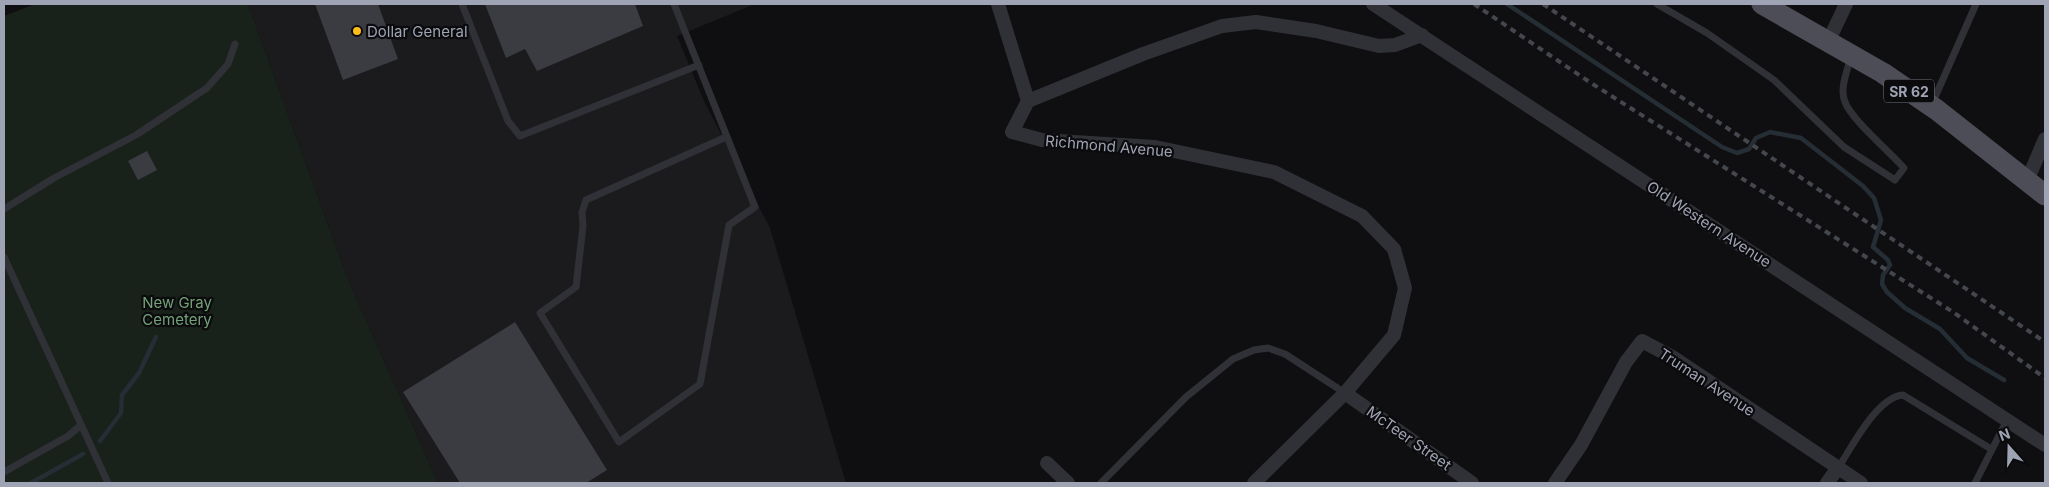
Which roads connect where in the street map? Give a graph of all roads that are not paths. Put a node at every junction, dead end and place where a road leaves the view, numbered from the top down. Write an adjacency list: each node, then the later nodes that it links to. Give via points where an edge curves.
1 (462, 4): 13 (lane, via 508,121 520,136)
2 (674, 4): 13 (lane)
3 (998, 4): 14 (street)
4 (1374, 4): 9 (street, Old Western Avenue)
5 (1657, 4): 12 (lane, via 1707,33 1774,80 1844,147 1895,180 1904,168 1852,114 1844,101 1844,83)
6 (1762, 4): 10 (main road, SR 62)
7 (1846, 4): 10 (street)
8 (1976, 4): 15 (lane)
9 (1422, 35): 14 (street, via 1395,45 1380,46 1316,31 1256,22 1222,26); 23 (street, Old Western Avenue)
10 (1829, 40): 12 (main road, SR 62)
11 (235, 44): 20 (lane, via 228,64 206,88 136,134)
12 (1852, 54): 15 (main road, SR 62)
13 (699, 65): 16 (lane)
14 (1028, 101): 22 (street, Richmond Avenue, via 1012,132 1042,140 1155,147 1274,172 1362,216 1394,249 1405,288 1394,335)
15 (1931, 106): 18 (main road, SR 62)
16 (726, 137): 16 (lane, via 755,207 729,226 700,384 620,442 540,313 576,287 582,212 586,200)
17 (2045, 139): 18 (street)
18 (2027, 181): 19 (main road, SR 62)
19 (2045, 195)
20 (4, 209)
21 (4, 257): 24 (lane)
22 (1345, 393): 32 (lane, via 1285,354 1268,348 1254,350 1233,359 1186,397); 33 (street, Richmond Avenue); 34 (street, McTeer Street)
23 (2007, 420): 25 (street, Old Western Avenue); 26 (lane)
24 (81, 425): 29 (lane, via 62,440); 30 (lane)
25 (2045, 445)
26 (1991, 449): 28 (lane, via 1903,395 1897,395 1871,417); 38 (lane)
27 (1047, 463): 31 (street)
28 (1838, 468): 35 (street, Truman Avenue, via 1674,358 1642,341 1626,362 1581,445); 36 (street); 37 (street, Truman Avenue)
29 (4, 472)
30 (108, 483)
31 (1068, 483)
32 (1100, 483)
33 (1254, 483)
34 (1472, 483)
35 (1555, 483)
36 (1827, 483)
37 (1861, 483)
38 (1975, 483)

